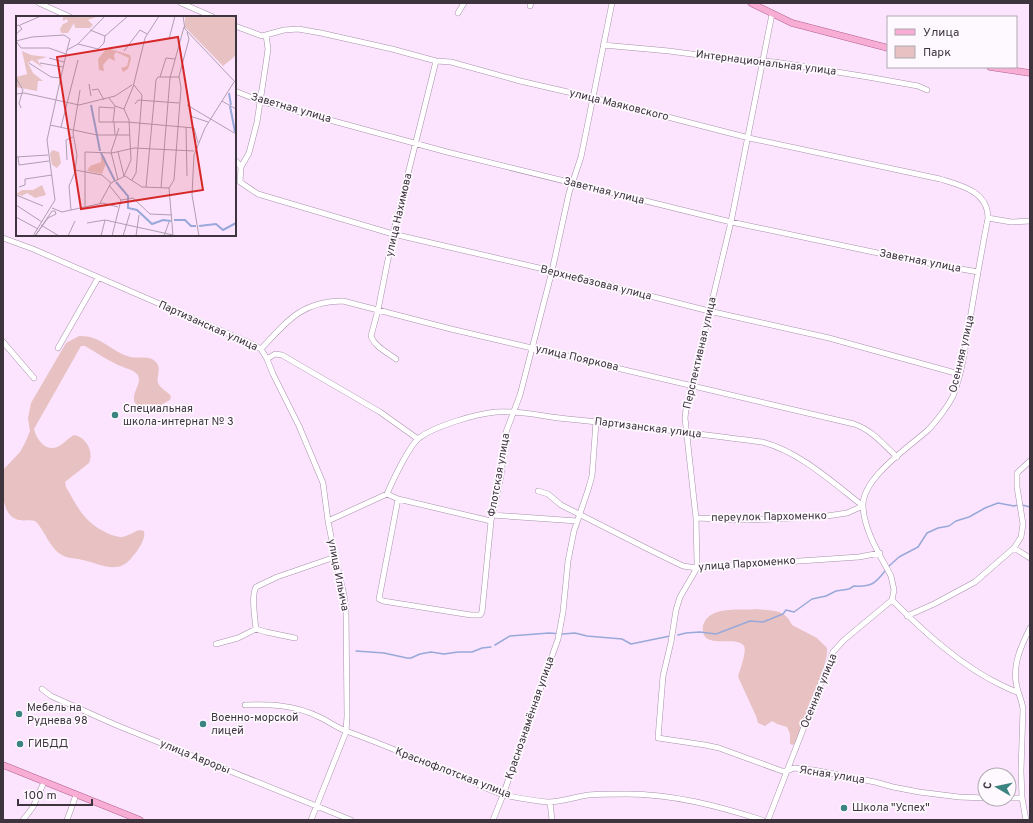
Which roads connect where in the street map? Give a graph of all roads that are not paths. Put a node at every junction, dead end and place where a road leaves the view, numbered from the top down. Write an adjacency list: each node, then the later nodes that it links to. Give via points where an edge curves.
1 (39, 3): 8 (street)
2 (181, 3): 9 (street)
3 (464, 3): 6 (street)
4 (612, 3): 12 (street, Флотская улица)
5 (751, 3): 7 (main road)
6 (458, 13)
7 (772, 14): 13 (main road, via 792,23); 15 (street, Перспективная улица)
8 (68, 16)
9 (211, 16)
10 (236, 26): 11 (street, улица Маяковского, via 257,35)
11 (266, 35): 14 (street, улица Маяковского, via 291,30 321,33); 21 (street, via 268,49)
12 (603, 45): 15 (street, Интернациональная улица); 20 (street, Флотская улица)
13 (887, 48)
14 (436, 61): 20 (street, улица Маяковского, via 452,62); 23 (street, улица Нахимова)
15 (762, 61): 18 (street, Интернациональная улица, via 854,74); 22 (street, Перспективная улица)
16 (997, 68): 17 (main road)
17 (1030, 73)
18 (927, 90)
19 (236, 91): 21 (street, Заветная улица)
20 (594, 98): 22 (street, улица Маяковского); 26 (street, Флотская улица)
21 (260, 101): 23 (street, Заветная улица); 25 (street, via 250,149)
22 (749, 138): 27 (street, улица Маяковского, via 856,160 970,189 980,195); 29 (street, Перспективная улица)
23 (416, 143): 26 (street, Заветная улица); 30 (street, улица Нахимова)
24 (236, 161): 25 (street)
25 (241, 167): 30 (street, Верхнебазовая улица, via 240,182 262,195)
26 (573, 183): 29 (street, Заветная улица); 32 (street, Флотская улица)
27 (988, 218): 28 (street, via 1011,222); 33 (street, Осенняя улица)
28 (1030, 221)
29 (731, 222): 33 (street, Заветная улица); 36 (street, Перспективная улица)
30 (393, 234): 32 (street, Верхнебазовая улица); 35 (street, улица Нахимова)
31 (3, 238): 34 (street, Партизанская улица)
32 (552, 271): 36 (street, Верхнебазовая улица); 39 (street, Флотская улица)
33 (978, 272): 43 (street, Осенняя улица)
34 (98, 278): 38 (street); 40 (street, Партизанская улица)
35 (378, 310): 39 (street, улица Пояркова); 40 (street, улица Пояркова, via 342,301 309,306 290,319); 42 (street, улица Нахимова, via 372,339)
36 (709, 311): 43 (street, Верхнебазовая улица, via 829,338); 45 (street, Перспективная улица)
37 (3, 342): 44 (street)
38 (58, 348)
39 (533, 348): 45 (street, улица Пояркова); 46 (street, Флотская улица)
40 (261, 349): 41 (street, Партизанская улица)
41 (267, 359): 49 (street, Партизанская улица, via 275,354 282,355 380,412); 59 (street, улица Ильича, via 292,409 323,483)
42 (396, 359)
43 (959, 374): 50 (street, Осенняя улица, via 949,404 930,428)
44 (34, 378)
45 (691, 384): 48 (street, Перспективная улица, via 685,418); 50 (street, улица Пояркова, via 854,424 874,434)
46 (514, 413): 47 (street, Партизанская улица); 49 (street, Партизанская улица, via 497,412 466,418); 56 (street, Флотская улица, via 506,432 501,476)
47 (596, 422): 48 (street, Партизанская улица); 57 (street, via 592,476)
48 (687, 433): 55 (street, Партизанская улица, via 767,443 813,467); 58 (street, Перспективная улица)
49 (418, 439): 53 (street)
50 (897, 457): 55 (street, Осенняя улица, via 875,478 866,492)
51 (1030, 461): 62 (street, via 1017,473 1023,518 1020,541)
52 (538, 491): 57 (street, улица Пархоменко, via 548,494 561,505)
53 (387, 494): 54 (street); 59 (street)
54 (398, 499): 60 (street); 60 (street, Флотская улица, via 379,600 480,615)
55 (863, 506): 58 (street, переулок Пархоменко, via 847,513 809,518); 63 (street, via 870,534)
56 (492, 515): 60 (street, Флотская улица); 61 (street)
57 (580, 515): 61 (street); 66 (street, улица Пархоменко, via 683,566)
58 (696, 518): 66 (street, Перспективная улица)
59 (328, 521): 64 (street, улица Ильича)
60 (490, 522)
61 (577, 522): 82 (street, Краснознамённая улица, via 568,561 558,639)
62 (1014, 548): 65 (street); 68 (street, via 976,582)
63 (880, 553): 66 (street, улица Пархоменко, via 859,557); 67 (street, via 893,583)
64 (335, 557): 70 (street, via 277,576 256,587); 76 (street, улица Ильича, via 346,611)
65 (1030, 558)
66 (696, 568): 77 (street, Перспективная улица, via 676,610 664,676)
67 (892, 600): 68 (street); 79 (street, Осенняя улица, via 833,652)
68 (907, 616): 74 (street, via 964,663 989,680)
69 (1030, 628): 74 (street, via 1017,661 1015,678)
70 (256, 629): 71 (street); 72 (street, via 238,638)
71 (295, 638)
72 (216, 644)
73 (42, 689): 87 (street, улица Авроры, via 51,696 116,725)
74 (1018, 692): 85 (street, via 1024,709)
75 (245, 705): 76 (street, Краснофлотская улица, via 280,706 306,712)
76 (346, 732): 82 (street, Краснофлотская улица); 87 (street, улица Ильича)
77 (658, 738): 79 (street, Ясная улица, via 719,748)
78 (3, 765): 80 (main road)
79 (787, 771): 83 (street, Ясная улица, via 794,768 813,770 919,792); 96 (street, Осенняя улица)
80 (44, 782): 81 (main road); 88 (street, via 33,807)
81 (76, 795): 89 (street); 90 (main road)
82 (503, 795): 86 (street, Краснофлотская улица, via 529,801); 93 (street, Краснознамённая улица)
83 (977, 798)
84 (1017, 798): 85 (street)
85 (1022, 798): 97 (street)
86 (550, 802): 94 (street); 95 (street, Краснофлотская улица, via 599,794 660,796 708,804)
87 (318, 806): 91 (street, улица Ильича); 92 (street, улица Авроры)
88 (23, 820)
89 (67, 820)
90 (140, 820)
91 (311, 820)
92 (351, 820)
93 (493, 820)
94 (552, 820)
95 (762, 820)
96 (768, 820)
97 (1026, 820)

